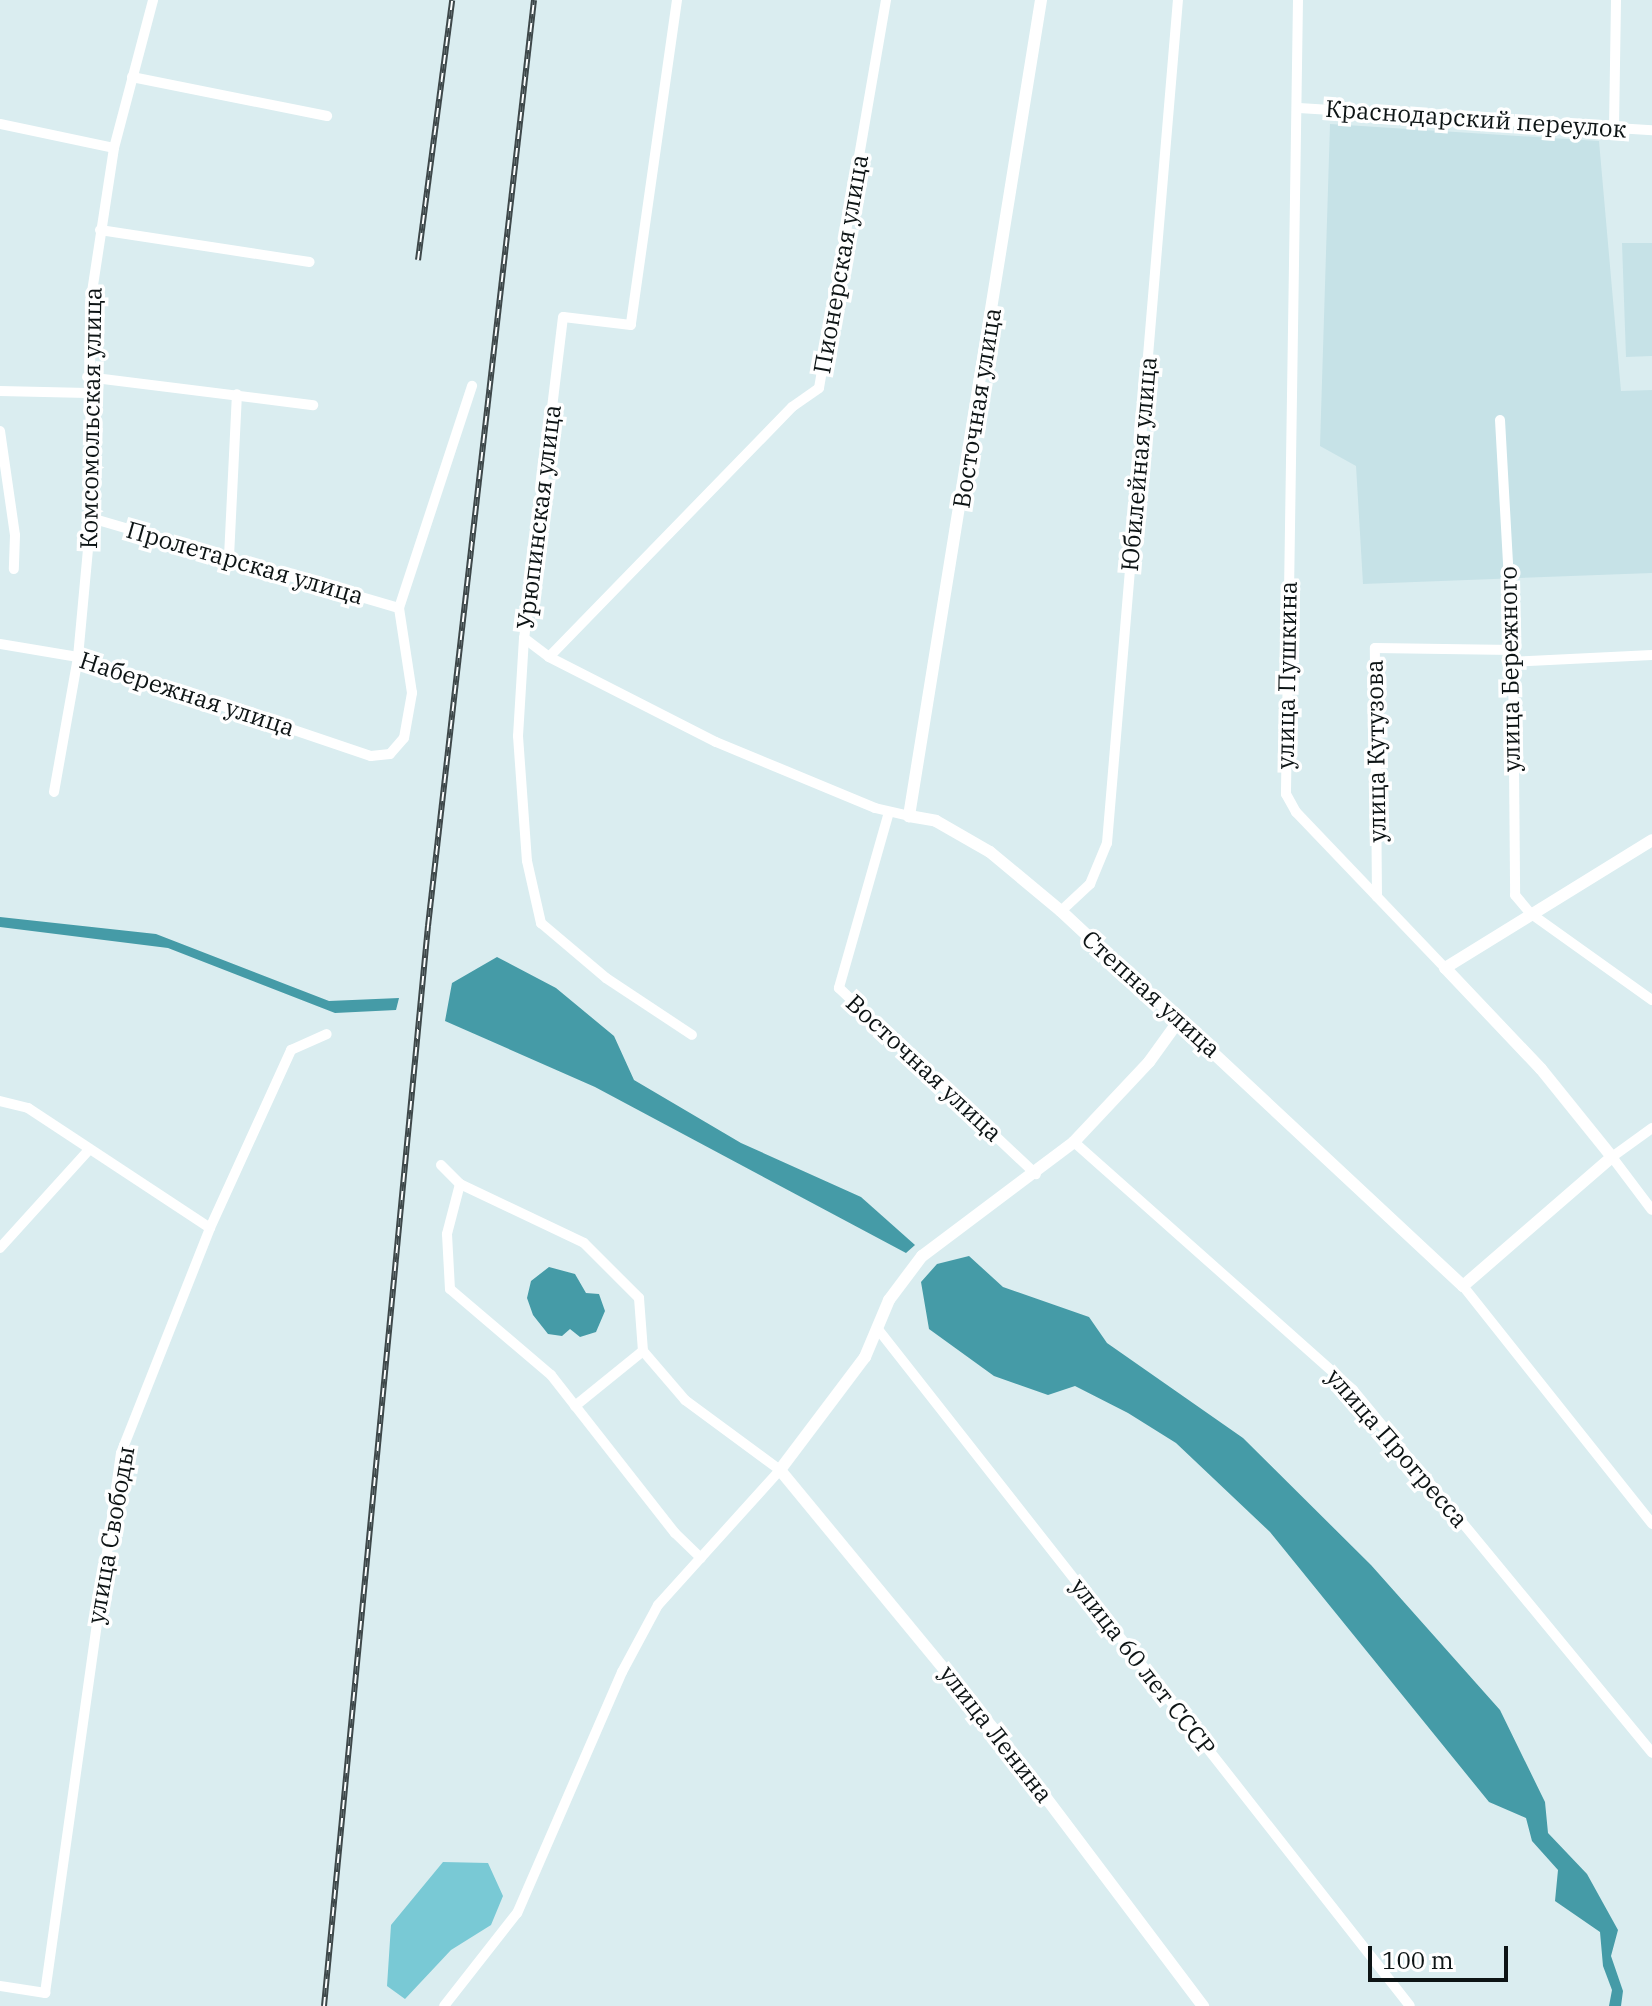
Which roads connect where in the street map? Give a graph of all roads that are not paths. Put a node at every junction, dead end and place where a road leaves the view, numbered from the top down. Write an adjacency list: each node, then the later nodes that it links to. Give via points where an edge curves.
1 (153, 0): 8 (street, Комсомольская улица)
2 (677, 0): 29 (street, Урюпинская улица, via 631,325 563,317)
3 (886, 0): 34 (street, Пионерская улица, via 819,388 792,407)
4 (1041, 0): 38 (street, Восточная улица)
5 (1178, 0): 41 (street, Юбилейная улица, via 1107,843 1090,884)
6 (1298, 0): 9 (street, улица Пушкина)
7 (1616, 0): 12 (street)
8 (132, 77): 10 (street); 14 (street, Комсомольская улица)
9 (1299, 108): 12 (street, Краснодарский переулок); 40 (street, улица Пушкина, via 1286,794 1296,812)
10 (327, 116)
11 (0, 124): 14 (street)
12 (1614, 128): 13 (street, Краснодарский переулок)
13 (1652, 130)
14 (114, 148): 15 (street, Комсомольская улица)
15 (100, 230): 16 (street); 17 (street, Комсомольская улица)
16 (310, 262)
17 (87, 377): 20 (street, Комсомольская улица); 21 (street)
18 (472, 386): 28 (street)
19 (0, 391): 20 (street)
20 (88, 393): 25 (street, Комсомольская улица)
21 (237, 394): 22 (street); 26 (street)
22 (313, 405)
23 (1500, 420): 31 (street, улица Бережного)
24 (0, 431): 27 (street, via 15,535)
25 (91, 518): 26 (street, Пролетарская улица); 33 (street, Комсомольская улица)
26 (229, 557): 28 (street, Пролетарская улица)
27 (14, 569)
28 (399, 608): 33 (street, Набережная улица, via 412,693 404,738 390,754 371,756)
29 (524, 638): 34 (street, Степная улица); 48 (street, Урюпинская улица, via 518,736 533,907 564,946)
30 (0, 644): 33 (street, Набережная улица)
31 (1513, 650): 35 (street, улица Бережного); 40 (street, улица Кутузова, via 1375,648)
32 (1652, 655): 35 (street)
33 (78, 657): 36 (street, Комсомольская улица)
34 (549, 657): 37 (street, Степная улица, via 716,742)
35 (1511, 662): 42 (street, улица Бережного, via 1515,895)
36 (54, 792)
37 (889, 812): 38 (street, Степная улица); 55 (street, Восточная улица, via 839,988)
38 (909, 816): 41 (street, Степная улица, via 936,821 990,852)
39 (1652, 840): 42 (street)
40 (1377, 897): 43 (street, улица Пушкина)
41 (1061, 911): 46 (street, Степная улица)
42 (1530, 913): 43 (street); 44 (street)
43 (1445, 968): 53 (street, улица Пушкина, via 1541,1069)
44 (1648, 986): 45 (street)
45 (1652, 1000)
46 (1180, 1019): 51 (street, via 1149,1062); 60 (street, Степная улица)
47 (327, 1034): 58 (street, улица Свободы, via 291,1050)
48 (692, 1035)
49 (0, 1101): 52 (street, via 28,1108)
50 (1652, 1128): 53 (street)
51 (1074, 1142): 55 (street); 67 (street, улица Прогресса, via 1353,1390)
52 (88, 1151): 58 (street); 59 (street)
53 (1612, 1157): 57 (street, улица Пушкина); 60 (street)
54 (441, 1165): 56 (street)
55 (1036, 1174): 61 (street, via 922,1256 889,1300)
56 (460, 1184): 62 (street, via 584,1243 639,1298); 63 (street, via 447,1234 450,1289 551,1375)
57 (1652, 1210)
58 (210, 1228): 68 (street, улица Свободы, via 121,1453 45,1993)
59 (0, 1248)
60 (1463, 1286): 65 (street, Степная улица)
61 (877, 1328): 64 (street, via 838,1398); 71 (street, улица 60 лет СССР)
62 (643, 1351): 63 (street); 64 (street, улица Ленина, via 685,1400)
63 (575, 1406): 66 (street, via 675,1533)
64 (780, 1470): 66 (street); 70 (street, улица Ленина, via 1004,1742)
65 (1652, 1524)
66 (701, 1558): 69 (street, via 658,1605 622,1672 517,1913)
67 (1652, 1753)
68 (0, 1986)
69 (444, 2006)
70 (1203, 2006)
71 (1410, 2006)

